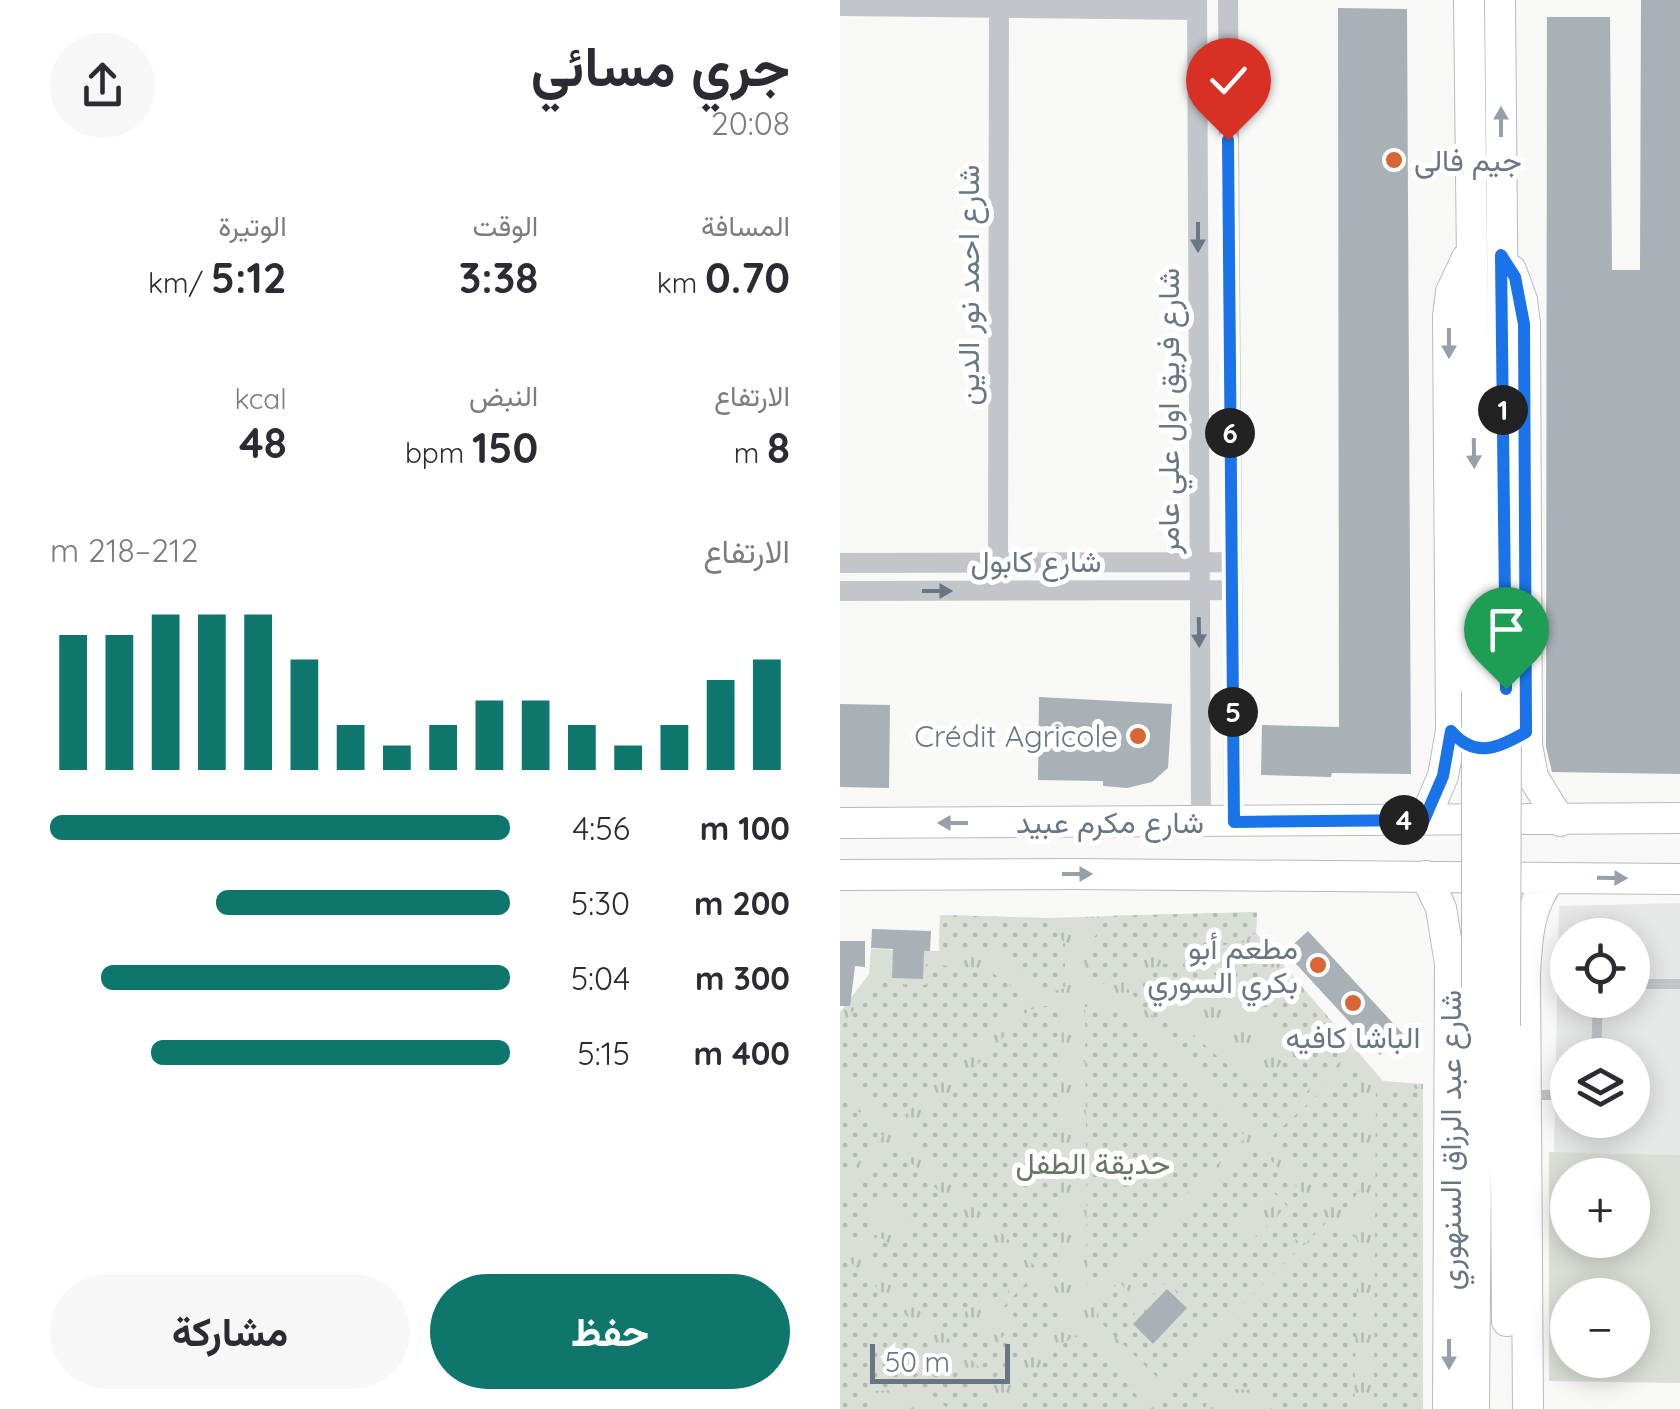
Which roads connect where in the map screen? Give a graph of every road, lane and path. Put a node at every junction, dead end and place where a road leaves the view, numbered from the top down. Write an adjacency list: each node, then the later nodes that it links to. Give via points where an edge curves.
1 (1228, 0): 10 (street, شارع فريق اول علي عامر)
2 (1469, 0): 7 (street)
3 (1500, 0): 7 (street, one-way to 3)
4 (1197, 5): 6 (street); 9 (street, شارع فريق اول علي عامر, one-way to 9)
5 (840, 6): 6 (street)
6 (999, 8): 8 (street, شارع احمد نور الدين)
7 (1486, 253): 15 (street, one-way to 15, via 1459,270 1448,316); 16 (street, via 1515,277 1524,324); 34 (street, one-way to 34, bridge); 35 (street, bridge)
8 (998, 562): 9 (street, شارع كابول); 11 (street, شارع كابول)
9 (1198, 562): 10 (street, شارع كابول); 12 (street, شارع فريق اول علي عامر)
10 (1231, 562): 13 (street, شارع فريق اول علي عامر)
11 (840, 563)
12 (1199, 590): 13 (street, شارع كابول); 14 (street, شارع كابول, one-way to 12); 20 (street, شارع فريق اول علي عامر, one-way to 20)
13 (1231, 590): 21 (street, شارع فريق اول علي عامر)
14 (840, 591)
15 (1451, 731): 16 (street, via 1485,750); 18 (street, via 1443,776)
16 (1526, 732): 19 (street, via 1533,778)
17 (1680, 818): 19 (street, شارع مكرم عبيد)
18 (1424, 820): 19 (street, شارع مكرم عبيد); 21 (street, شارع مكرم عبيد)
19 (1560, 821)
20 (1201, 822): 21 (street, شارع مكرم عبيد); 22 (street, شارع مكرم عبيد, one-way to 22)
21 (1234, 822)
22 (840, 823)
23 (840, 875): 24 (street, شارع مكرم عبيد, one-way to 24)
24 (1426, 876): 25 (street, شارع مكرم عبيد); 28 (street, شارع عبد الرزاق السنهوري, via 1446,926)
25 (1551, 878): 26 (street, شارع مكرم عبيد, one-way to 26); 27 (street, via 1530,917)
26 (1680, 879)
27 (1525, 974): 28 (street, via 1491,958 1472,962); 31 (street)
28 (1450, 981): 33 (street, شارع عبد الرزاق السنهوري, one-way to 33)
29 (1650, 984): 30 (lane)
30 (1680, 984)
31 (1527, 1095): 32 (lane); 36 (street)
32 (1550, 1095)
33 (1448, 1409)
34 (1474, 1409)
35 (1508, 1409)
36 (1528, 1409)

